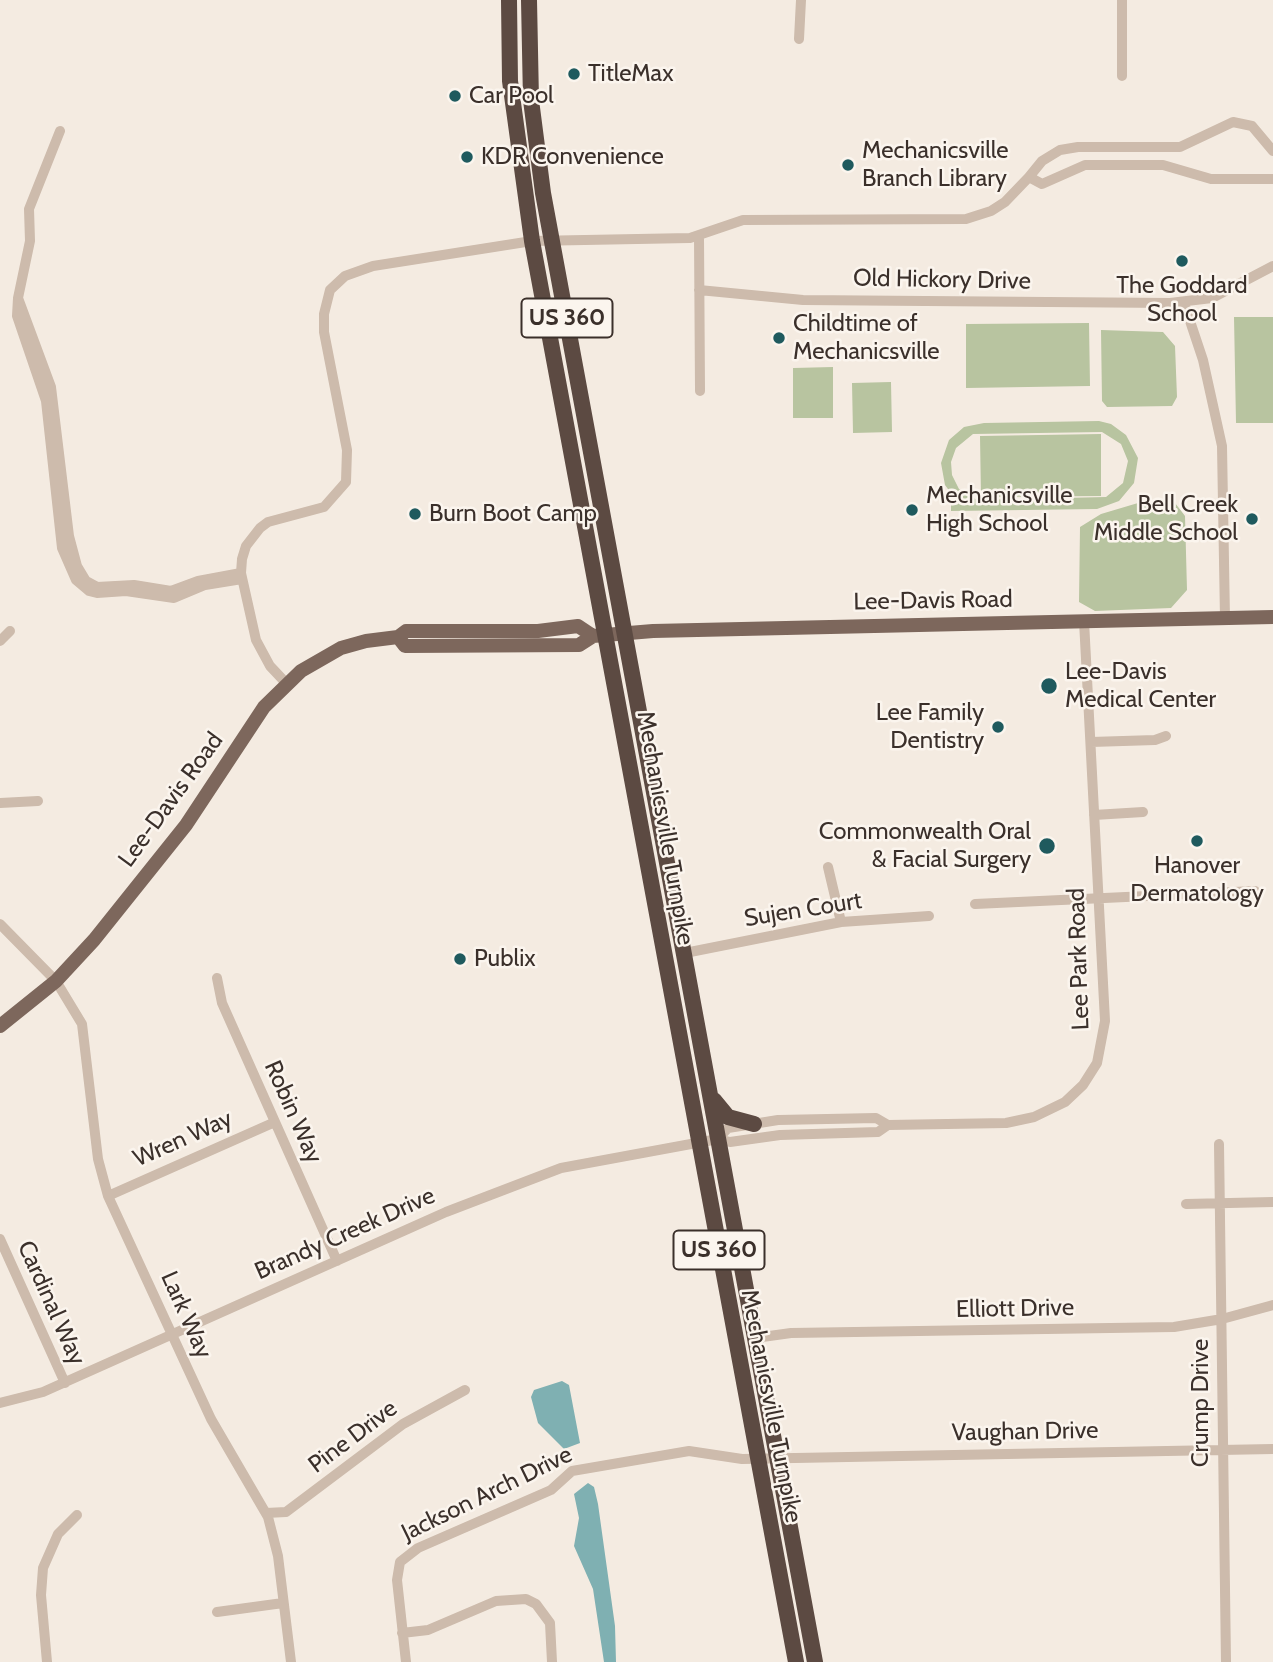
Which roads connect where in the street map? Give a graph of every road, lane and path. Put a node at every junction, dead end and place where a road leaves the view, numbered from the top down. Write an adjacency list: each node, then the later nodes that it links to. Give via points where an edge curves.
1 (509, 0): 14 (highway, Mechanicsville Turnpike / US 360, via 510,81)
2 (529, 0): 13 (highway, Mechanicsville Turnpike / US 360, via 531,100)
3 (801, 0): 5 (street)
4 (1122, 0): 6 (street)
5 (799, 39)
6 (1122, 76)
7 (60, 131): 20 (street, via 29,209 30,241 17,316 46,401 62,548 76,580 97,593 174,598)
8 (1273, 151): 9 (street, via 1252,126 1233,122 1180,147 1060,150 1042,161)
9 (1029, 177): 10 (street, via 1042,184 1085,164 1163,165 1211,179); 11 (street, via 998,206 966,219 743,220)
10 (1273, 179)
11 (699, 236): 12 (street); 15 (street)
12 (666, 238): 13 (street); 15 (street, via 692,248)
13 (552, 239): 14 (street); 26 (highway, Mechanicsville Turnpike / US 360)
14 (532, 241): 20 (street, via 373,266 345,276 330,290 324,332 347,450 346,482 324,507 260,528 246,547); 27 (highway, Mechanicsville Turnpike / US 360)
15 (699, 261): 17 (street)
16 (1273, 266): 18 (street, Old Hickory Drive, via 1212,298)
17 (699, 290): 18 (street, Old Hickory Drive, via 803,300); 19 (street)
18 (1184, 303): 22 (street, via 1203,360 1222,446)
19 (700, 391)
20 (241, 576): 31 (street, via 256,640)
21 (1273, 617): 22 (main road, Lee-Davis Road)
22 (1225, 619): 23 (main road, Lee-Davis Road)
23 (1084, 621): 26 (main road, Lee-Davis Road); 33 (street, Lee Park Road)
24 (507, 630): 27 (main road, Lee-Davis Road, via 578,626); 28 (main road, Lee-Davis Road, via 406,631); 30 (main road, via 467,639)
25 (10, 631): 29 (street)
26 (625, 633): 27 (main road, Lee-Davis Road); 45 (highway, Mechanicsville Turnpike / US 360)
27 (601, 636): 30 (main road, Lee-Davis Road, via 579,645); 54 (highway, Mechanicsville Turnpike / US 360)
28 (398, 637): 30 (main road, Lee-Davis Road, via 405,646); 31 (main road, Lee-Davis Road, via 341,649)
29 (0, 641)
30 (461, 646)
31 (286, 683): 47 (main road, Lee-Davis Road, via 250,727 178,836)
32 (1166, 736): 33 (street)
33 (1091, 742): 37 (street, Lee Park Road)
34 (38, 801): 35 (street)
35 (0, 803)
36 (1143, 812): 37 (street)
37 (1094, 815): 40 (street, Lee Park Road)
38 (828, 867): 43 (street)
39 (1255, 891): 40 (street)
40 (1098, 899): 41 (street); 52 (street, Lee Park Road, via 1105,1034 1097,1063 1083,1085 1050,1110 1020,1121)
41 (975, 904)
42 (929, 916): 43 (street, Sujen Court)
43 (841, 922): 45 (street, Sujen Court)
44 (0, 925): 47 (street, Lark Way)
45 (685, 953): 49 (highway, Mechanicsville Turnpike / US 360)
46 (217, 978): 50 (street, Robin Way, via 222,1003)
47 (57, 981): 48 (main road, Lee-Davis Road); 56 (street, Lark Way, via 76,1011 85,1038 98,1159)
48 (0, 1026)
49 (709, 1089): 51 (highway, via 727,1117); 53 (highway, Mechanicsville Turnpike / US 360)
50 (275, 1122): 56 (street, Wren Way); 61 (street, Robin Way)
51 (754, 1124): 52 (street, Lee Park Road, via 876,1118); 53 (street, Lee Park Road, via 728,1128)
52 (888, 1125): 53 (street, Lee Park Road, via 878,1132 780,1135 730,1142)
53 (718, 1139): 54 (street, Brandy Creek Drive); 65 (highway, Mechanicsville Turnpike / US 360)
54 (699, 1141): 61 (street, Brandy Creek Drive, via 534,1176); 71 (highway, Mechanicsville Turnpike / US 360)
55 (1219, 1144): 58 (street, Crump Drive)
56 (108, 1195): 64 (street, Lark Way)
57 (1273, 1202): 58 (street)
58 (1219, 1203): 59 (street); 63 (street, Crump Drive)
59 (1186, 1204)
60 (0, 1239): 66 (street, Cardinal Way)
61 (337, 1261): 64 (street, Brandy Creek Drive)
62 (1273, 1305): 63 (street, Elliott Drive)
63 (1222, 1320): 65 (street, Elliott Drive, via 1136,1329 791,1333); 70 (street, Crump Drive)
64 (172, 1335): 66 (street, Brandy Creek Drive); 73 (street, Lark Way, via 211,1419)
65 (755, 1338): 72 (highway, Mechanicsville Turnpike / US 360)
66 (65, 1383): 68 (street, Brandy Creek Drive)
67 (465, 1390): 73 (street, Pine Drive, via 403,1424 286,1512)
68 (0, 1403)
69 (1273, 1449): 70 (street, Vaughan Drive)
70 (1223, 1450): 72 (street, Vaughan Drive); 84 (street, Crump Drive)
71 (758, 1456): 72 (street, Jackson Arch Drive); 77 (street, Jackson Arch Drive, via 730,1458 689,1451 572,1471 551,1490 408,1553 398,1569); 82 (highway, Mechanicsville Turnpike / US 360)
72 (777, 1457): 83 (highway, Mechanicsville Turnpike / US 360)
73 (266, 1513): 75 (street, Lark Way, via 276,1542)
74 (77, 1515): 78 (street, via 58,1534 43,1568)
75 (283, 1603): 76 (street); 79 (street, Lark Way)
76 (217, 1612)
77 (402, 1633): 80 (street, Jackson Arch Drive); 81 (street, via 428,1630 505,1598 526,1599 536,1604 550,1623)
78 (47, 1662)
79 (291, 1662)
80 (406, 1662)
81 (552, 1662)
82 (796, 1662)
83 (815, 1662)
84 (1226, 1662)

